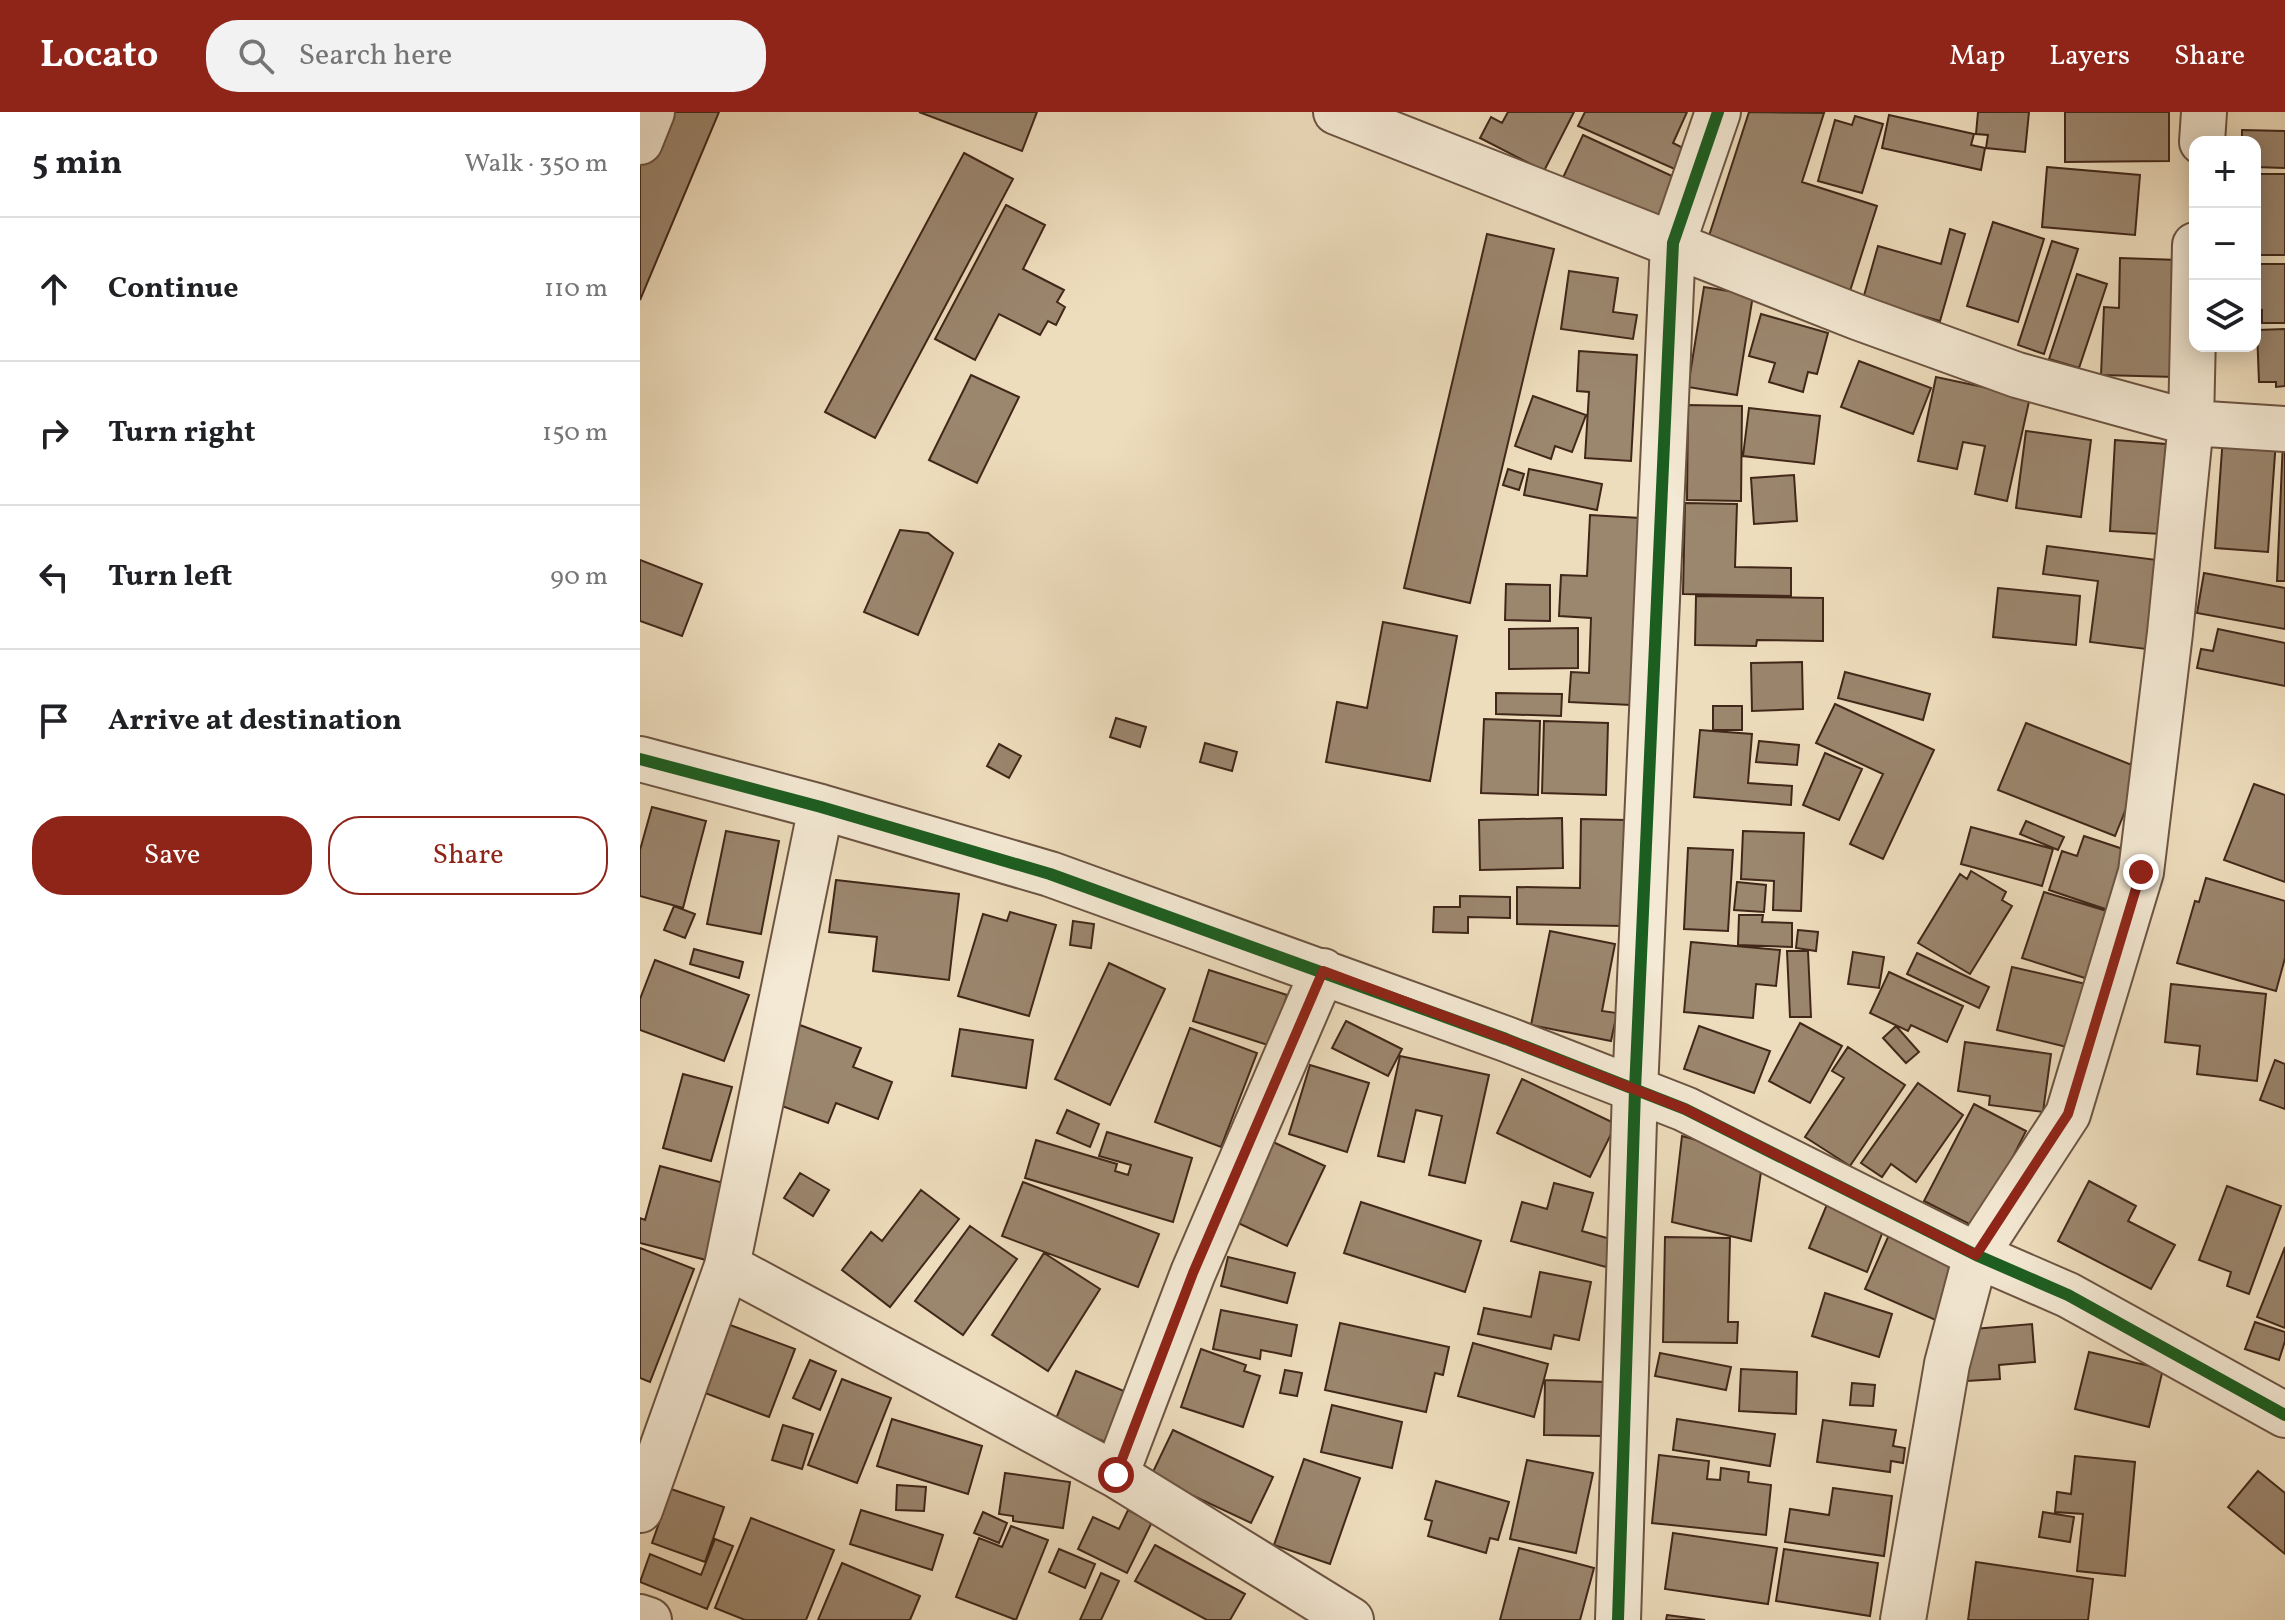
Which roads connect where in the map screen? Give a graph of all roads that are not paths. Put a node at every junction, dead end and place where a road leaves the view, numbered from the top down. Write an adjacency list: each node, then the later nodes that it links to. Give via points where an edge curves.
1 (652, 112): 6 (street)
2 (1336, 112): 7 (street)
3 (1718, 112): 7 (street)
4 (2204, 112): 5 (street)
5 (2202, 136)
6 (640, 142)
7 (1673, 243): 9 (street, via 2017,375); 14 (street)
8 (2194, 280): 9 (street)
9 (2191, 423): 10 (street); 15 (street, via 2141,872 2068,1114)
10 (2285, 429)
11 (640, 759): 12 (street)
12 (821, 807): 13 (street, via 1050,874); 16 (street)
13 (1323, 971): 14 (street); 18 (street, via 1193,1273)
14 (1635, 1090): 15 (street, via 1685,1109); 23 (street)
15 (1976, 1255): 17 (street, via 2068,1295); 24 (street, via 1947,1364)
16 (727, 1266): 18 (street); 19 (street)
17 (2285, 1415)
18 (1116, 1475): 22 (street)
19 (640, 1510)
20 (640, 1617): 21 (street)
21 (649, 1620)
22 (1351, 1620)
23 (1618, 1620)
24 (1903, 1620)

